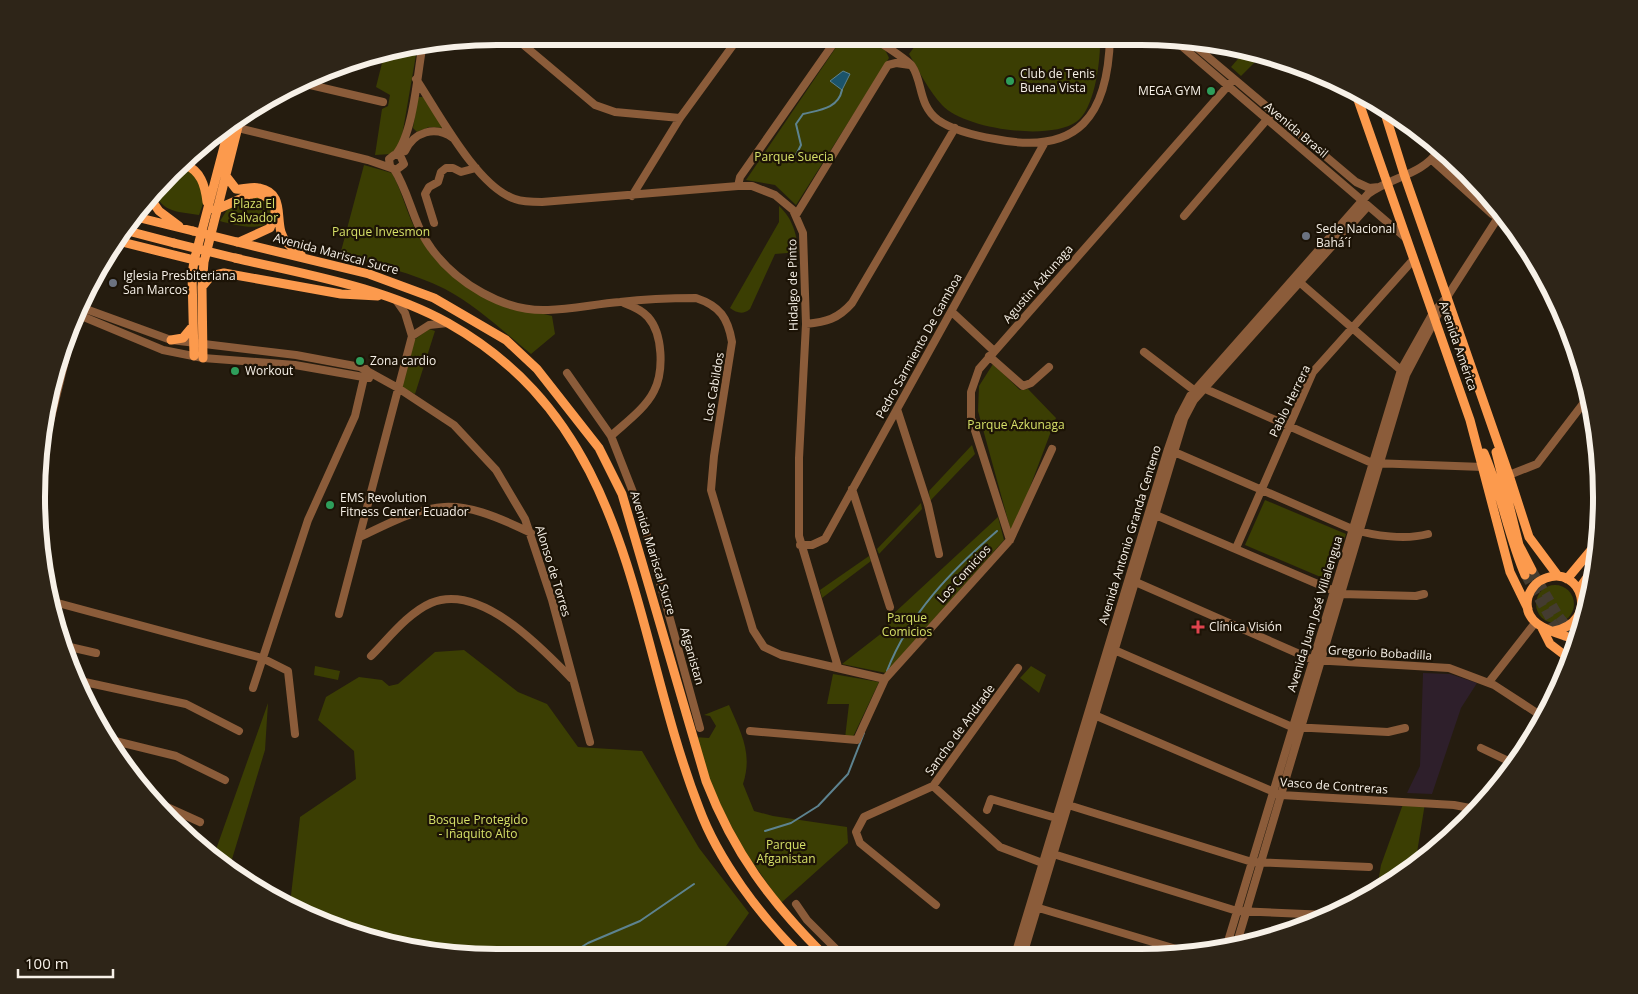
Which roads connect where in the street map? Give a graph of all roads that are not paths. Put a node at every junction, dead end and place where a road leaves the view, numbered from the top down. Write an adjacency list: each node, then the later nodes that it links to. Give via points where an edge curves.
1 (524, 45): 16 (street, via 595,105 615,112)
2 (733, 45): 16 (street)
3 (832, 45): 36 (street, via 740,178)
4 (883, 45): 9 (street)
5 (1109, 45): 24 (street, via 1107,76 1097,108 1082,126)
6 (1184, 47): 11 (street, Avenida Brasil)
7 (1196, 49): 11 (street, Avenida Brasil)
8 (421, 52): 10 (street)
9 (912, 66): 20 (street, via 925,104 937,119); 43 (street, via 888,65)
10 (416, 79): 23 (street); 26 (street, via 406,136)
11 (1230, 83): 15 (street, Avenida Brasil); 18 (street, Avenida Brasil); 78 (street, Agustin Azkunaga)
12 (311, 85): 14 (street)
13 (1357, 101): 35 (main road, Avenida América)
14 (383, 102)
15 (1272, 113): 18 (street); 35 (street, Avenida Brasil, via 1356,182 1369,188)
16 (680, 118): 34 (street)
17 (1386, 118): 32 (main road, Avenida América)
18 (1267, 120): 40 (street, Avenida Brasil); 44 (street)
19 (238, 126): 27 (street)
20 (955, 128): 24 (street, via 1004,141); 70 (street, via 852,304 837,317)
21 (231, 131): 42 (main road)
22 (232, 131): 33 (main road)
23 (455, 140): 26 (street, via 442,132 420,134); 31 (street)
24 (1045, 142): 66 (street, Pedro Sarmiento De Gamboa)
25 (1436, 155): 28 (street)
26 (397, 157): 27 (street); 30 (street); 30 (street, Los Cabildos, via 389,164)
27 (368, 160): 30 (street)
28 (1432, 160): 32 (street, Avenida Antonio Granda Centeno, via 1420,170); 41 (street)
29 (189, 166): 42 (main road, via 201,178)
30 (396, 168): 64 (street, Los Cabildos, via 418,228 438,258 456,276 482,293 538,310)
31 (476, 168): 38 (street, via 495,189 521,201); 47 (street, via 461,172 446,168 438,182 427,190 424,197)
32 (1404, 174): 35 (street, Avenida Antonio Granda Centeno); 62 (main road, Avenida América)
33 (226, 176): 42 (main road); 54 (main road, via 236,189 257,187 274,196 279,206 283,237)
34 (642, 182): 37 (street, via 642,190); 38 (street)
35 (1384, 185): 40 (street, Avenida Antonio Granda Centeno); 50 (main road, Avenida América)
36 (738, 186): 37 (street); 43 (street, via 768,191)
37 (647, 194): 38 (street)
38 (632, 196)
39 (154, 203): 48 (main road)
40 (1366, 203): 50 (street, Avenida Brasil); 59 (street, Avenida Antonio Granda Centeno)
41 (1486, 205)
42 (211, 208): 52 (main road, via 252,194 262,194 272,203 275,214 270,228); 56 (main road); 57 (main road)
43 (796, 214): 70 (street, Hidalgo de Pinto, via 805,250)
44 (1184, 216)
45 (141, 218): 48 (main road, Avenida Mariscal Sucre)
46 (1497, 219): 62 (street, Avenida Juan José Villalengua)
47 (434, 223)
48 (183, 229): 52 (main road, Avenida Mariscal Sucre, bridge)
49 (131, 232): 61 (main road, Avenida Mariscal Sucre, bridge)
50 (1407, 239): 55 (main road, Avenida América)
51 (124, 242): 53 (main road)
52 (238, 242): 54 (main road, Avenida Mariscal Sucre)
53 (172, 255): 56 (main road); 58 (main road, via 184,260)
54 (306, 258): 179 (main road, Avenida Mariscal Sucre, via 403,285 449,306 506,340 538,369 599,448 622,494 631,521 706,781 721,820 748,866 792,923)
55 (1413, 260): 67 (main road, Avenida América); 72 (street, Pablo Herrera)
56 (194, 261): 57 (main road); 58 (main road)
57 (204, 262): 60 (main road)
58 (192, 275): 71 (main road)
59 (1298, 280): 72 (street); 89 (street, Avenida Antonio Granda Centeno)
60 (202, 287): 61 (main road, via 211,276 224,273 341,294); 76 (main road)
61 (386, 296): 63 (main road, Avenida Mariscal Sucre)
62 (1447, 297): 67 (street, Avenida Juan José Villalengua); 101 (main road, Avenida América, via 1487,413)
63 (396, 299): 69 (main road, Avenida Mariscal Sucre); 73 (street, via 405,313)
64 (622, 302): 96 (street, via 643,312 652,323 659,345 659,368 657,384 645,405); 137 (street, Los Cabildos, via 696,298 714,306 726,318 732,353 711,490 753,630 764,647 771,651)
65 (86, 309): 74 (street, Alonso de Torres)
66 (952, 312): 78 (street); 93 (street, Pedro Sarmiento De Gamboa)
67 (1435, 316): 85 (street, Avenida Juan José Villalengua); 94 (main road, Avenida América)
68 (83, 317): 79 (street, Alonso de Torres, via 140,342)
69 (448, 323): 73 (street, via 429,325); 178 (main road, Avenida Mariscal Sucre, via 495,352 525,381 583,456 607,505 621,545 699,809 730,868)
70 (806, 324): 110 (street, Hidalgo de Pinto, via 799,458)
71 (193, 326): 74 (main road, via 183,338); 75 (main road)
72 (1352, 328): 85 (street); 95 (street, Pablo Herrera, via 1313,372)
73 (412, 336): 88 (street)
74 (171, 340): 75 (street, Alonso de Torres)
75 (194, 344): 76 (street, Alonso de Torres); 79 (main road)
76 (204, 346): 79 (main road); 81 (street, Alonso de Torres, via 296,355)
77 (1144, 352): 89 (street)
78 (991, 353): 80 (street, via 1023,386); 109 (street, Agustin Azkunaga, via 974,381 971,418)
79 (198, 357): 82 (street, Alonso de Torres)
80 (1049, 368)
81 (366, 369): 86 (street); 87 (street, Alonso de Torres)
82 (333, 371): 86 (street, Alonso de Torres); 91 (street, Alonso de Torres, via 353,380)
83 (62, 373): 90 (street)
84 (568, 373): 96 (street, Afganistan)
85 (1404, 373): 99 (street, Avenida Juan José Villalengua)
86 (364, 378): 87 (street, Alonso de Torres); 91 (street)
87 (379, 379): 88 (street, Alonso de Torres)
88 (398, 388): 106 (street, Alonso de Torres, via 446,419 479,450 502,478); 108 (street)
89 (1199, 389): 95 (street); 98 (street, Avenida Antonio Granda Centeno, via 1179,417)
90 (58, 392)
91 (361, 396): 135 (street, via 349,431 308,520)
92 (1583, 404): 101 (street, via 1537,464)
93 (897, 409): 102 (street, Pedro Sarmiento De Gamboa); 113 (street, via 928,505)
94 (1470, 420): 100 (main road, Avenida América); 101 (main road)
95 (1289, 425): 99 (street); 103 (street, Pablo Herrera)
96 (610, 436): 146 (street, Afganistan, via 651,543)
97 (1052, 449): 109 (street, Los Comicios)
98 (1171, 451): 103 (street); 104 (street, Avenida Antonio Granda Centeno)
99 (1376, 464): 100 (street); 105 (street, Avenida Juan José Villalengua)
100 (1483, 467): 124 (main road, Avenida América, via 1510,572)
101 (1501, 474): 114 (main road, via 1514,548); 115 (main road, via 1529,537)
102 (852, 489): 110 (street, Pedro Sarmiento De Gamboa, via 825,538 812,545); 123 (street)
103 (1262, 489): 105 (street); 111 (street, Pablo Herrera)
104 (1152, 513): 111 (street); 116 (street, Avenida Antonio Granda Centeno)
105 (1356, 530): 107 (street, via 1418,537); 119 (street, Avenida Juan José Villalengua)
106 (531, 533): 108 (street, via 487,514 447,506 407,514); 140 (street, Alonso de Torres)
107 (1428, 534)
108 (360, 537): 125 (street)
109 (1010, 540): 139 (street, Los Comicios)
110 (800, 546): 137 (street, Hidalgo de Pinto)
111 (1236, 548): 119 (street)
112 (1590, 550): 115 (main road)
113 (939, 554)
114 (1529, 573)
115 (1563, 577): 118 (main road); 124 (main road, via 1551,576 1538,582 1529,594)
116 (1132, 581): 131 (street, Avenida Antonio Granda Centeno); 136 (street, Gregorio Bobadilla)
117 (1585, 581): 118 (main road)
118 (1579, 589): 121 (main road)
119 (1337, 592): 120 (street); 136 (street, Avenida Juan José Villalengua)
120 (1424, 594)
121 (1582, 595)
122 (58, 603): 135 (street)
123 (890, 607)
124 (1528, 609): 127 (main road)
125 (339, 614)
126 (1576, 620): 128 (main road, via 1566,629)
127 (1539, 626): 128 (main road); 133 (main road, via 1550,644); 142 (street)
128 (1554, 631): 129 (main road)
129 (1570, 637)
130 (71, 648): 132 (street)
131 (1111, 648): 145 (street, Avenida Antonio Granda Centeno); 147 (street)
132 (96, 652)
133 (1564, 655)
134 (371, 656): 140 (street, via 417,611 438,601 458,600 510,621 534,639)
135 (262, 658): 143 (street); 151 (street, via 289,673)
136 (1316, 661): 142 (street, Gregorio Bobadilla, via 1445,667); 147 (street, Avenida Juan José Villalengua)
137 (838, 667): 139 (street, Los Cabildos)
138 (1018, 668): 157 (street, Sancho de Andrade)
139 (885, 679): 150 (street, Los Comicios, via 857,740)
140 (574, 680): 153 (street, Alonso de Torres)
141 (85, 682): 149 (street, via 186,704)
142 (1489, 682): 144 (street, Gregorio Bobadilla)
143 (253, 688)
144 (1537, 713)
145 (1092, 714): 158 (street, Vasco de Contreras); 159 (street, Avenida Antonio Granda Centeno)
146 (700, 728)
147 (1296, 728): 148 (street, via 1388,732); 158 (street, Avenida Juan José Villalengua)
148 (1405, 728)
149 (239, 731)
150 (750, 731)
151 (295, 734)
152 (117, 742): 156 (street, via 176,756)
153 (590, 742)
154 (1481, 748): 155 (street)
155 (1508, 761)
156 (225, 780)
157 (933, 786): 168 (street, via 1000,846); 171 (street, Sancho de Andrade, via 864,817 856,832 860,843)
158 (1278, 794): 160 (street, Vasco de Contreras); 166 (street, Avenida Juan José Villalengua); 167 (street, Avenida Juan José Villalengua)
159 (1064, 804): 163 (street, Avenida Antonio Granda Centeno); 165 (street, Avenida Antonio Granda Centeno); 166 (street)
160 (1470, 807)
161 (169, 808): 164 (street)
162 (987, 810): 163 (street, via 991,799)
163 (1056, 818): 165 (street, Avenida Antonio Granda Centeno)
164 (200, 822)
165 (1049, 853): 168 (street, Avenida Antonio Granda Centeno); 173 (street)
166 (1252, 862): 167 (street); 173 (street, Avenida Juan José Villalengua)
167 (1261, 863): 169 (street); 173 (street, Avenida Juan José Villalengua)
168 (1046, 864): 172 (street, Avenida Antonio Granda Centeno)
169 (1369, 867)
170 (796, 904): 180 (street)
171 (936, 906)
172 (1034, 906): 177 (street); 181 (street, Avenida Antonio Granda Centeno); 182 (street, Avenida Antonio Granda Centeno)
173 (1241, 912): 174 (street); 175 (street, Avenida Juan José Villalengua); 176 (street, Avenida Juan José Villalengua)
174 (1313, 915)
175 (1237, 938)
176 (1229, 940)
177 (1173, 948)
178 (794, 949)
179 (818, 949)
180 (836, 949)
181 (1018, 949)
182 (1024, 949)

